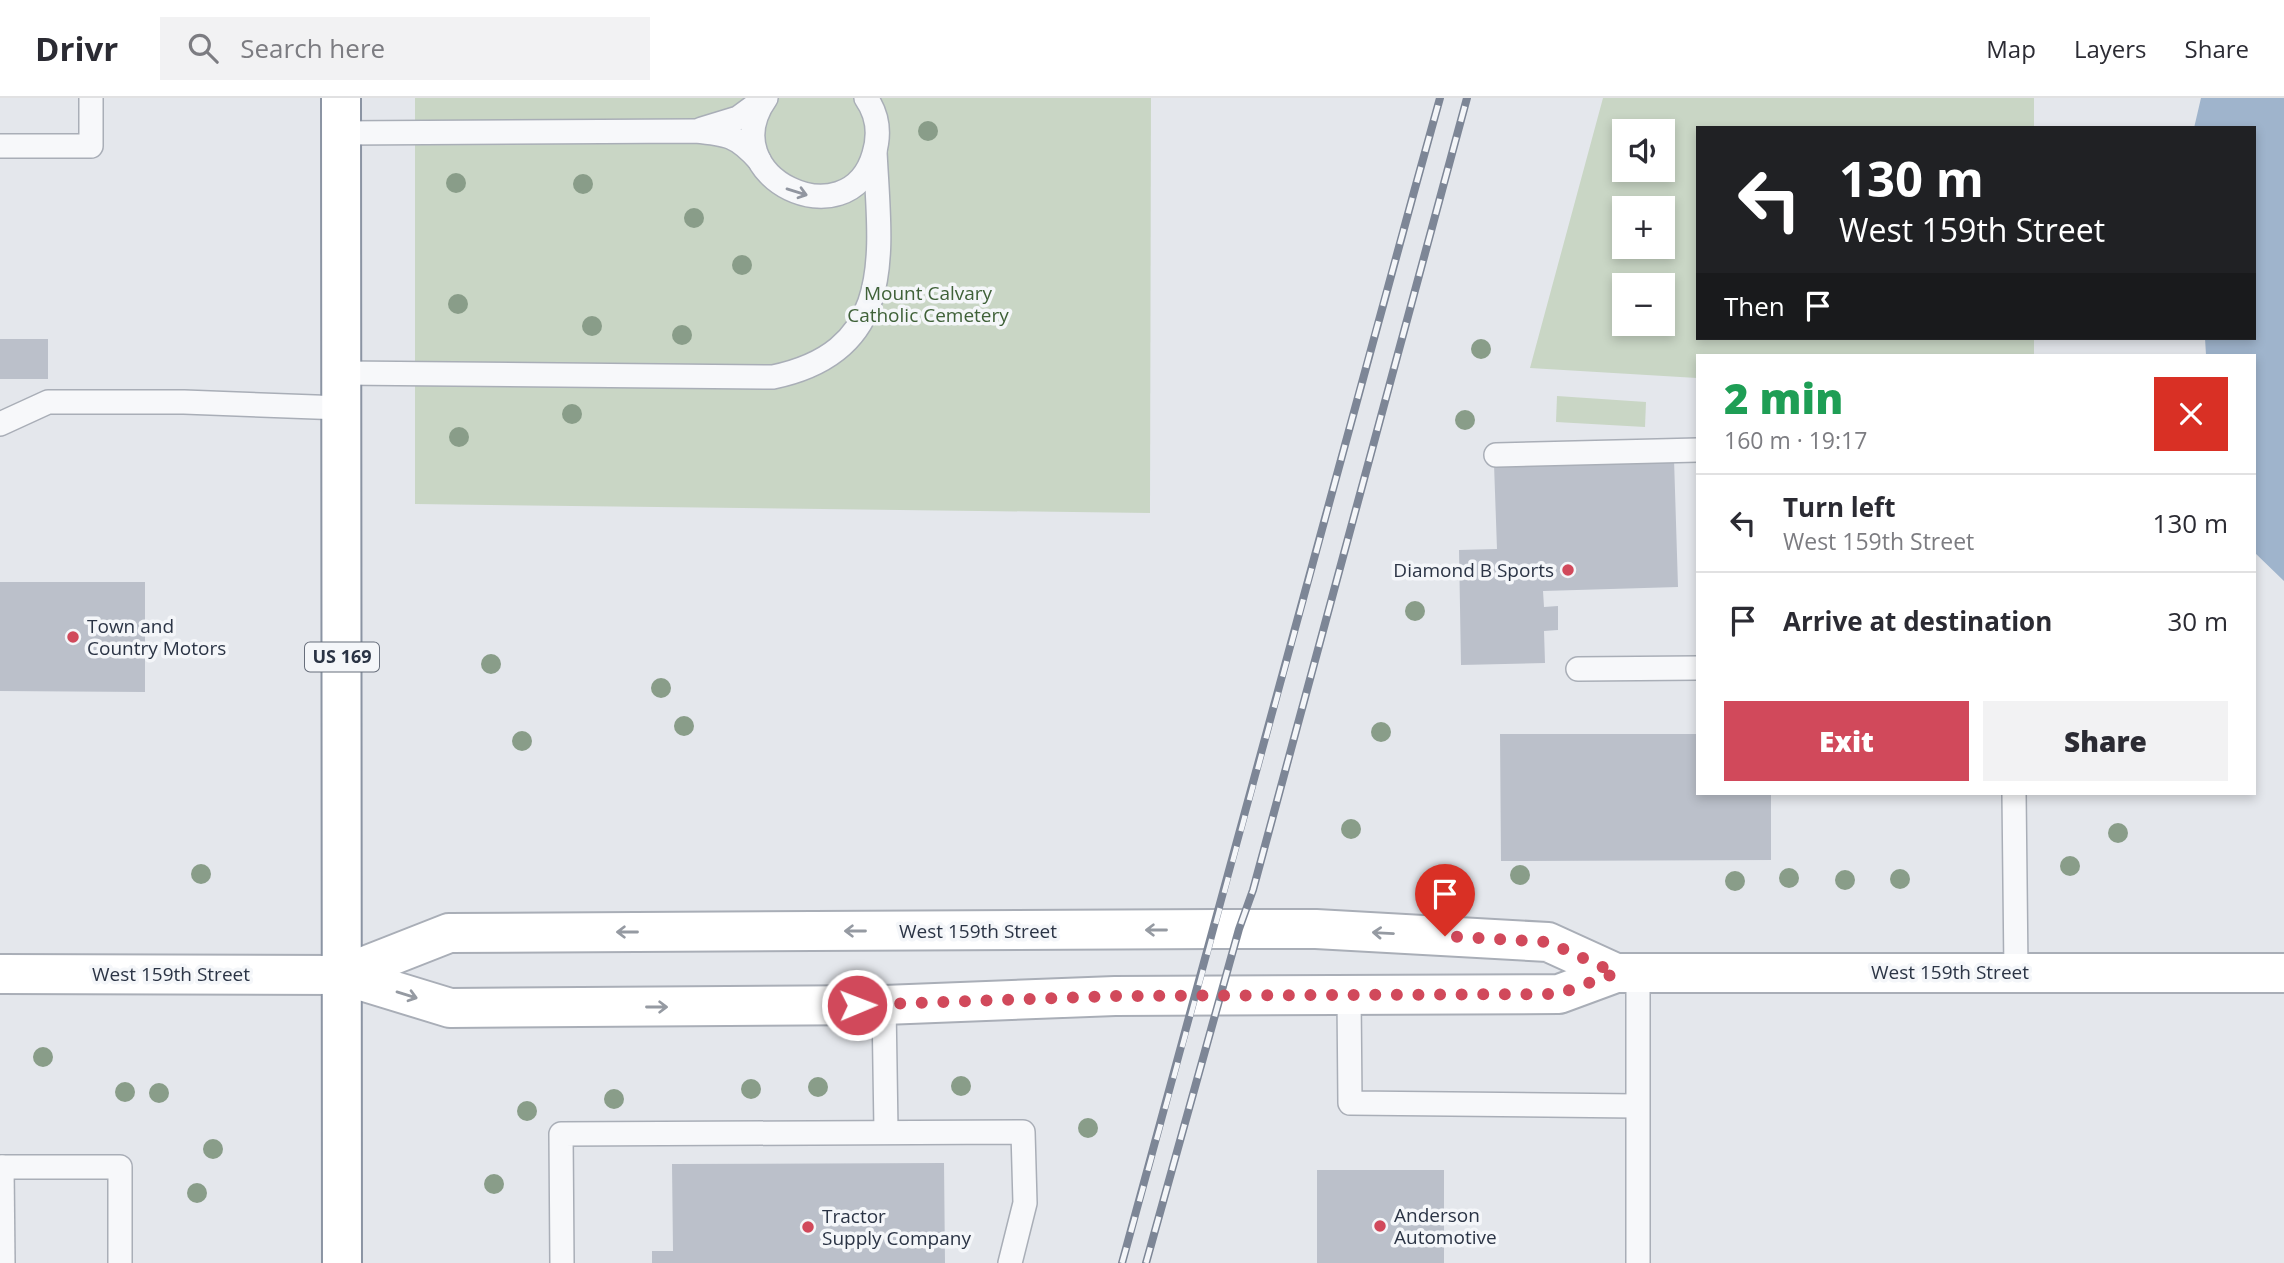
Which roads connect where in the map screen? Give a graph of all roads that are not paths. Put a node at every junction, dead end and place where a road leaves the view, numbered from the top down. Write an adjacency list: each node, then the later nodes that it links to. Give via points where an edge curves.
1 (90, 98): 7 (lane, via 90,146)
2 (766, 98): 6 (lane, via 738,118); 9 (lane, via 755,122)
3 (866, 98): 4 (lane)
4 (876, 109): 8 (lane)
5 (341, 116): 6 (lane); 12 (main road, US 169)
6 (695, 131): 9 (lane, via 720,133 743,142)
7 (0, 145)
8 (875, 152): 10 (lane, via 860,180); 11 (lane)
9 (759, 160): 10 (lane, one-way to 10, via 770,177 794,192 822,196)
10 (838, 192): 11 (lane)
11 (878, 204): 12 (lane, via 877,277 863,318 836,353 795,372 773,377)
12 (342, 391): 13 (lane, via 184,402 48,402); 23 (main road, US 169)
13 (0, 424)
14 (1696, 450): 15 (lane)
15 (1496, 455)
16 (1578, 668): 17 (lane)
17 (1696, 668)
18 (2014, 795): 19 (lane)
19 (2016, 971): 20 (main road, West 159th Street); 21 (main road, West 159th Street)
20 (1627, 973): 23 (main road, West 159th Street, one-way to 23, via 1548,942 1316,929 1188,929 449,933); 24 (main road, West 159th Street, via 1559,994); 26 (lane)
21 (2284, 973)
22 (0, 974): 23 (main road, West 159th Street)
23 (342, 975): 25 (main road, West 159th Street, one-way to 25, via 450,1008); 31 (main road, US 169)
24 (1349, 996): 25 (main road, West 159th Street, via 1115,996); 26 (lane, via 1350,1103)
25 (884, 1005): 27 (lane)
26 (1636, 1106): 34 (lane)
27 (886, 1130): 32 (lane, via 561,1134); 33 (lane, via 1023,1132 1025,1203)
28 (1, 1167): 29 (lane); 30 (lane, via 120,1167)
29 (3, 1263)
30 (120, 1263)
31 (342, 1263)
32 (562, 1263)
33 (1010, 1263)
34 (1638, 1263)

